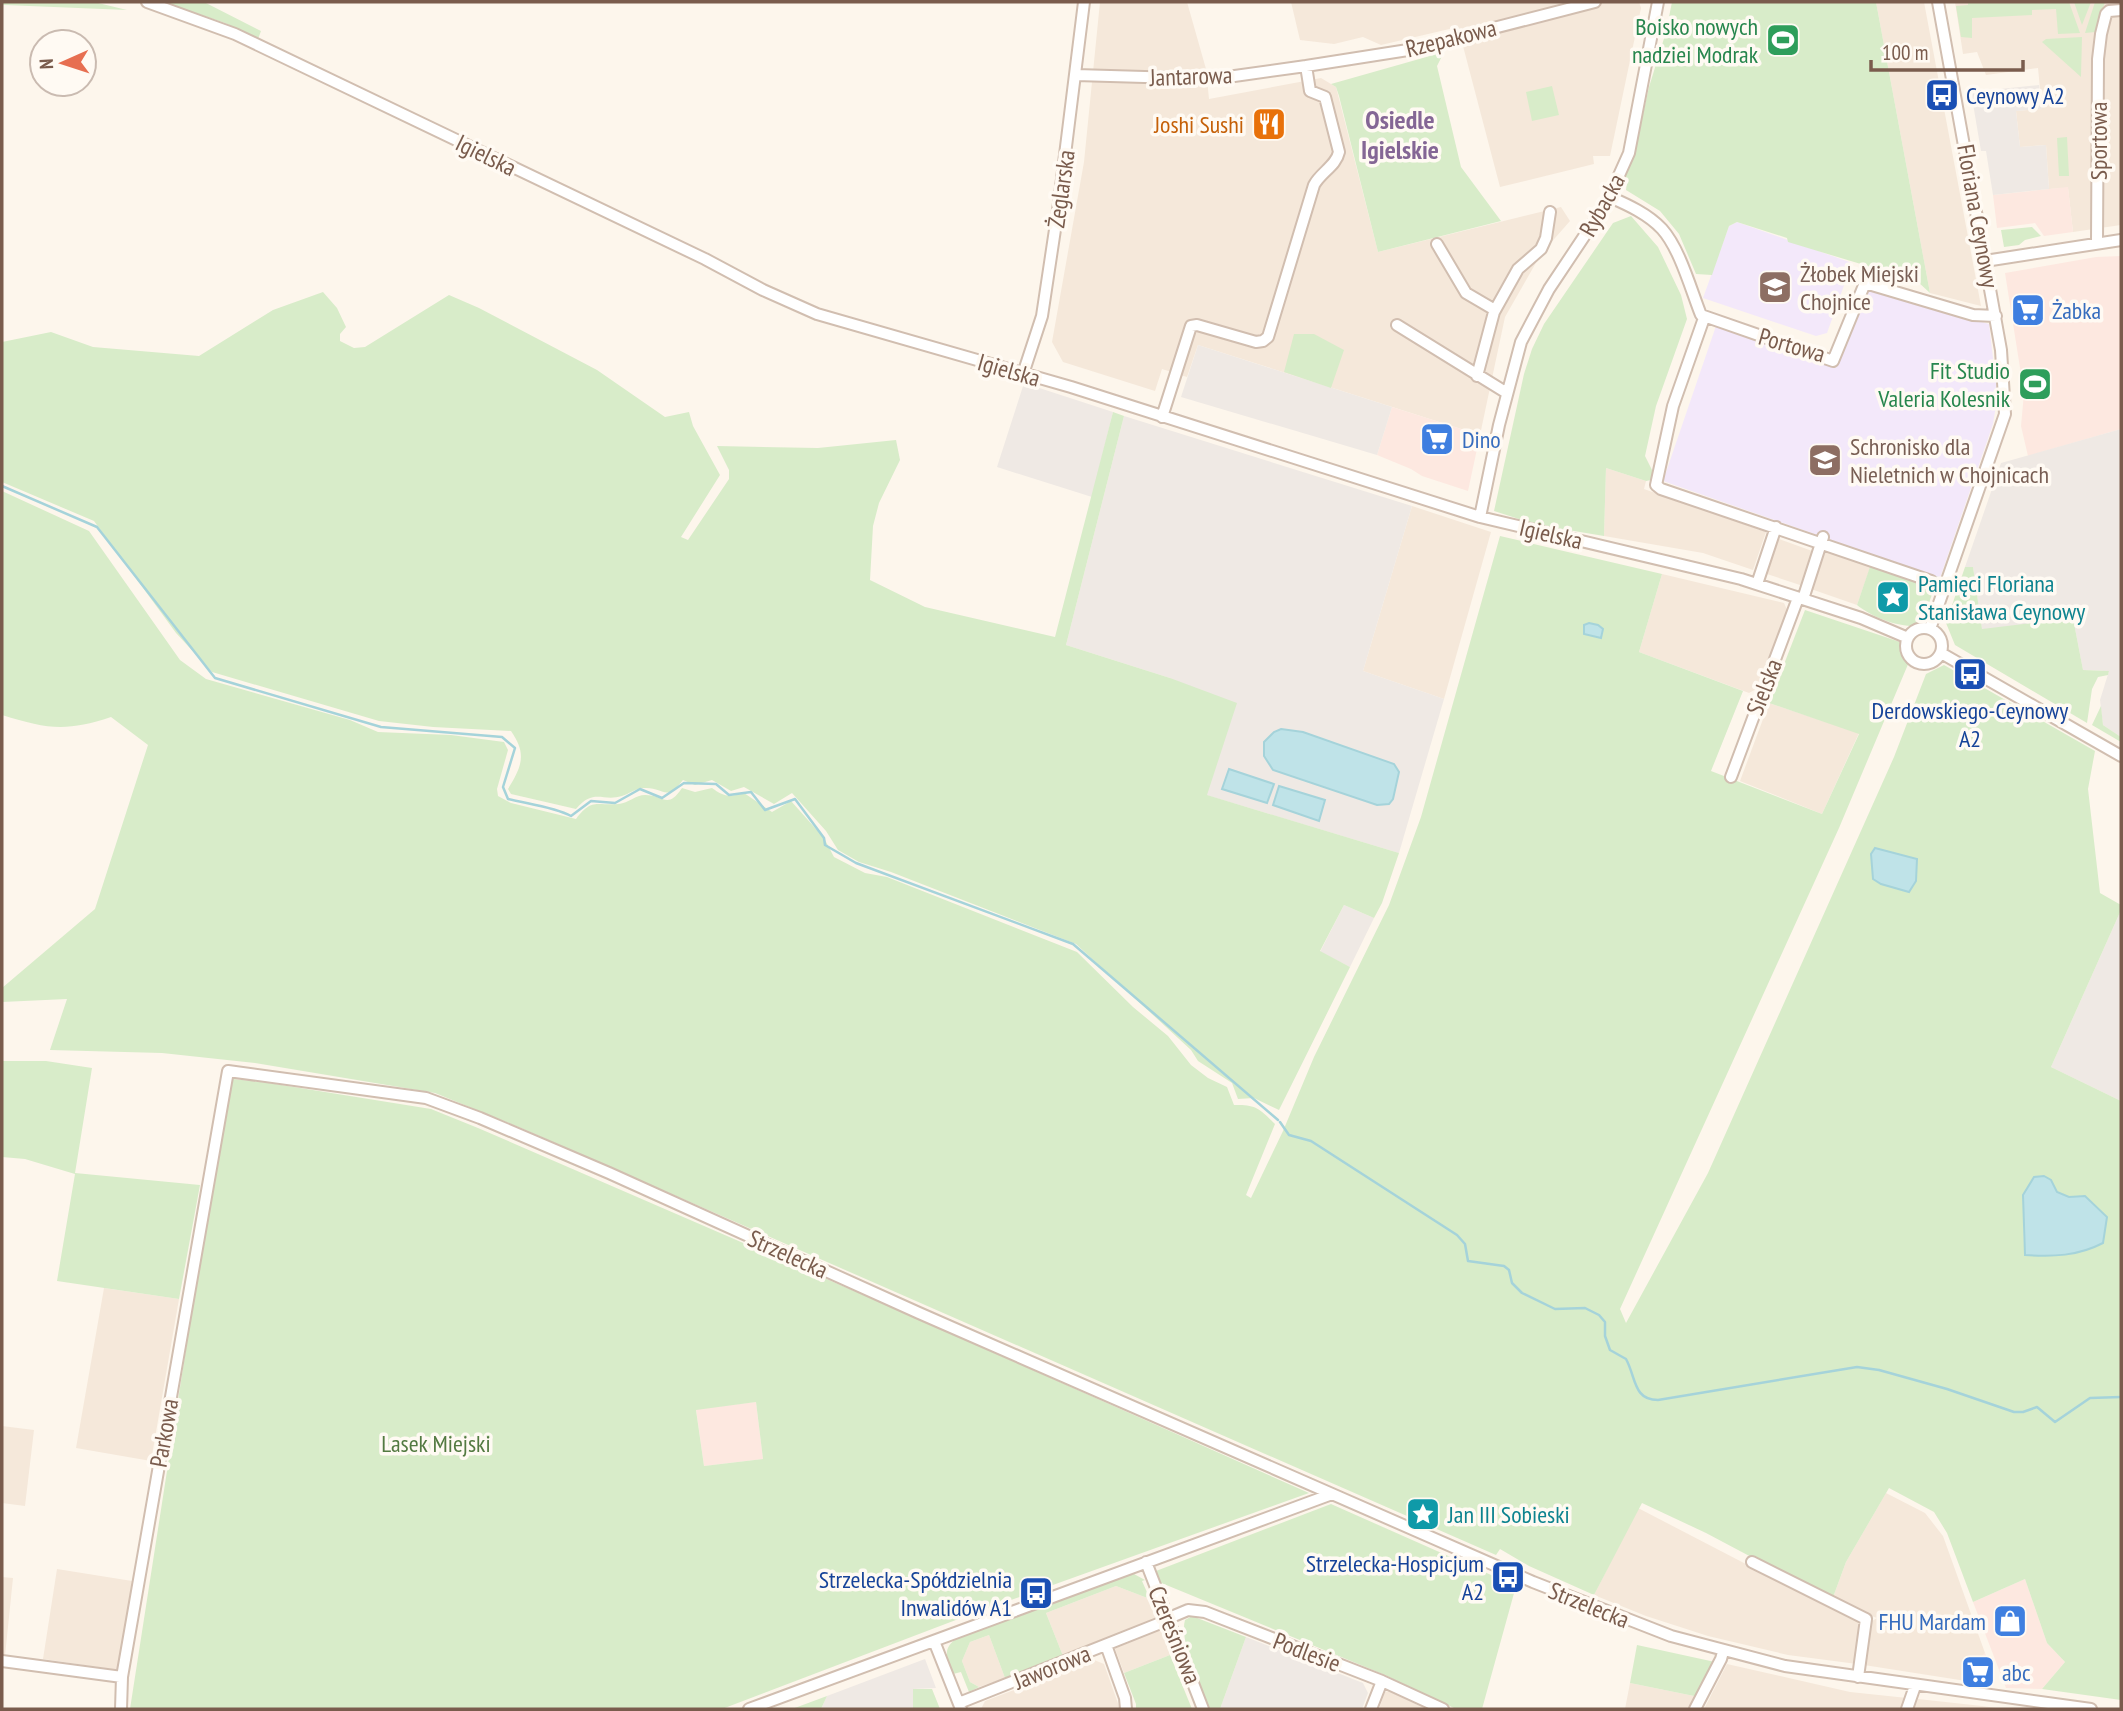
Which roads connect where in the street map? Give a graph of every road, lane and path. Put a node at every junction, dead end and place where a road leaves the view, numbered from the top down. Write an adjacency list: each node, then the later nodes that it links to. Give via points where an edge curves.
1 (148, 2): 19 (street, Igielska, via 235,34 817,314)
2 (1084, 2): 8 (street, Żeglarska)
3 (1595, 2): 7 (street, Rzepakowa, via 1408,50)
4 (1658, 2): 9 (street, Rybacka, via 1629,153)
5 (1938, 2): 14 (street, Floriana Ceynowy)
6 (2121, 10): 12 (street, Sportowa, via 2109,11 2104,17 2098,51)
7 (1306, 66): 8 (street, Jantarowa, via 1213,79); 22 (street, via 1310,91 1325,97 1339,152 1314,185 1268,337 1256,342 1191,326)
8 (1076, 75): 19 (street, Żeglarska, via 1042,316)
9 (1610, 197): 17 (street, via 1633,207 1663,230); 21 (street, Rybacka, via 1533,316)
10 (1550, 212): 15 (street, via 1541,249 1518,269)
11 (2121, 240): 12 (street)
12 (2097, 242): 14 (street)
13 (1437, 244): 15 (street, via 1466,293)
14 (1985, 261): 16 (street, Floriana Ceynowy)
15 (1495, 310): 20 (street)
16 (1996, 316): 17 (street, Portowa, via 1973,315 1865,283 1833,361); 29 (street, Floriana Ceynowy, via 2005,414)
17 (1704, 318): 24 (street, via 1673,406 1656,485)
18 (1397, 326): 20 (street)
19 (1023, 374): 22 (street, Igielska)
20 (1477, 376): 21 (street)
21 (1507, 393): 23 (street, Rybacka)
22 (1162, 417): 23 (street, Igielska)
23 (1480, 517): 27 (street, Igielska)
24 (1776, 527): 25 (street); 27 (street)
25 (1823, 540): 26 (street); 28 (street)
26 (1931, 581)
27 (1757, 584): 28 (street, Igielska)
28 (1801, 599): 30 (street, Igielska); 33 (street, Sielska)
29 (1930, 629): 30 (street, via 1915,630); 31 (street, via 1940,636)
30 (1908, 638): 31 (street, via 1906,649 1916,663 1929,664)
31 (1941, 653): 32 (street)
32 (2121, 756)
33 (1731, 777)
34 (228, 1070): 35 (street, Strzelecka, via 426,1098 469,1114); 44 (street, Parkowa)
35 (1332, 1494): 36 (street); 42 (street, Strzelecka, via 1589,1605)
36 (1146, 1562): 38 (street, Czereśniowa); 40 (street)
37 (1752, 1562): 45 (street, via 1866,1619)
38 (1170, 1618): 46 (street, Podlesie, via 1188,1610 1205,1612); 52 (street, Czereśniowa)
39 (1158, 1624): 41 (street, Jaworowa)
40 (934, 1641): 48 (street); 50 (street)
41 (1106, 1645): 48 (street, Jaworowa); 51 (street, Jaworowa)
42 (1723, 1651): 45 (street, Strzelecka); 55 (street)
43 (2, 1661): 44 (street)
44 (122, 1677): 49 (street, Parkowa)
45 (1858, 1678): 47 (street, Strzelecka)
46 (1382, 1681): 53 (street); 54 (street, Podlesie)
47 (1915, 1686): 56 (street); 57 (street, Strzelecka)
48 (960, 1706)
49 (121, 1709)
50 (749, 1709)
51 (1126, 1709)
52 (1203, 1709)
53 (1371, 1709)
54 (1443, 1709)
55 (1695, 1709)
56 (1908, 1709)
57 (2091, 1709)

